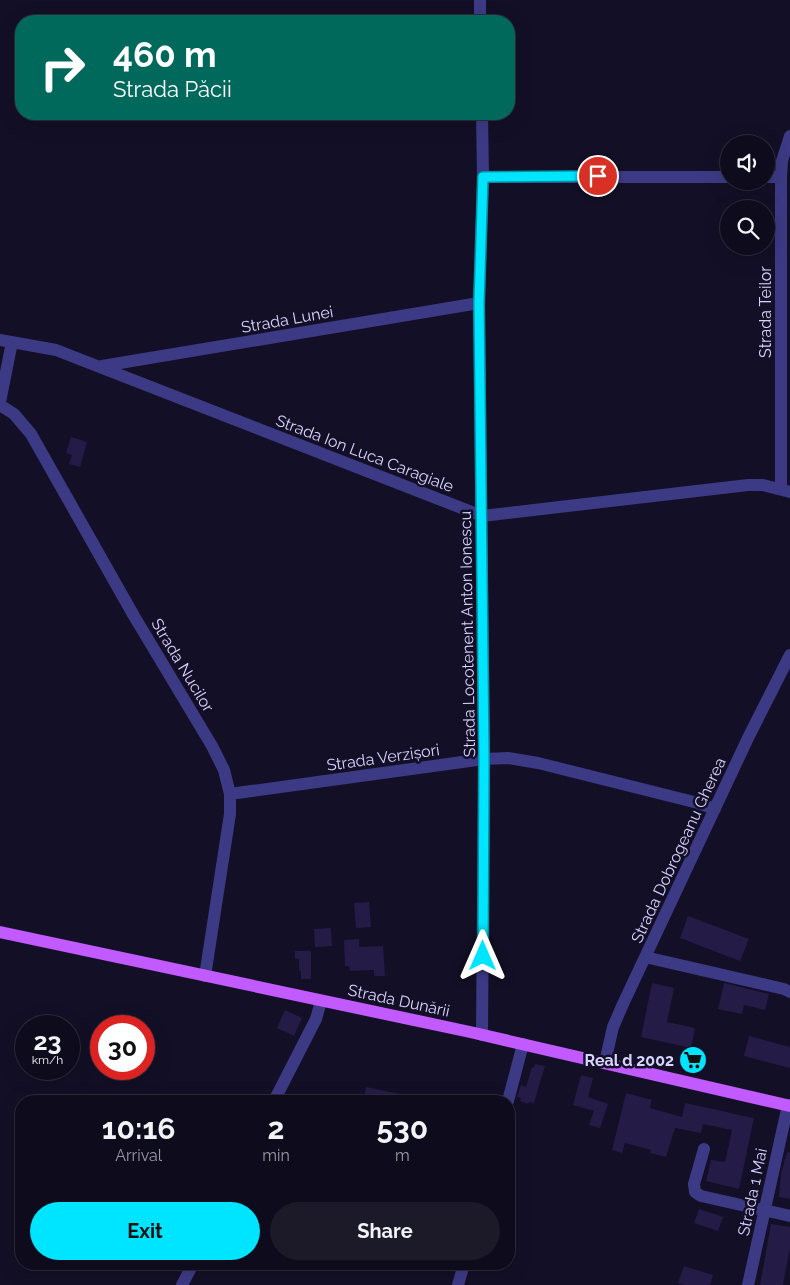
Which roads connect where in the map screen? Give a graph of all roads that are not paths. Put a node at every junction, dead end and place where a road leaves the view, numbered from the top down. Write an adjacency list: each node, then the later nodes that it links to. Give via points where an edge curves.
1 (480, 0): 2 (street)
2 (480, 15)
3 (482, 120): 5 (street, Strada Locotenent Anton Ionescu)
4 (790, 136): 8 (street, Strada Teilor)
5 (483, 177): 6 (street); 9 (street, Strada Locotenent Anton Ionescu)
6 (720, 177)
7 (775, 177): 8 (street)
8 (781, 177): 13 (street, Strada Teilor)
9 (479, 303): 11 (street, Strada Lunei); 14 (street, Strada Locotenent Anton Ionescu)
10 (6, 341): 11 (street, Strada Ion Luca Caragiale, via 56,350); 12 (street)
11 (100, 366): 14 (street, Strada Ion Luca Caragiale)
12 (0, 404): 17 (street, Strada Nucilor, via 14,414 31,434 212,746 224,770)
13 (786, 491): 14 (street, Strada Ion Luca Caragiale, via 748,485)
14 (482, 516): 16 (street, Strada Locotenent Anton Ionescu)
15 (790, 655): 18 (street, Strada Dobrogeanu Gherea)
16 (484, 759): 17 (street, Strada Verzișori); 18 (street, Strada Verzișori, via 508,758 538,763); 24 (street, Strada Locotenent Anton Ionescu)
17 (230, 794): 21 (street, Strada Nucilor, via 230,814)
18 (715, 809): 20 (street, Strada Dobrogeanu Gherea)
19 (0, 932): 21 (main road, Strada Dunării)
20 (645, 957): 22 (street); 26 (street, Strada Dobrogeanu Gherea, via 614,1027)
21 (205, 976): 23 (main road, Strada Dunării)
22 (790, 992)
23 (321, 1000): 24 (main road, Strada Dunării); 27 (street, via 316,1019)
24 (482, 1035): 25 (main road, Strada Dunării)
25 (523, 1044): 26 (main road, Strada Dunării); 28 (street)
26 (605, 1062): 29 (main road, Strada Dunării)
27 (277, 1095)
28 (510, 1095)
29 (789, 1106): 31 (street, Strada 1 Mai)
30 (704, 1149): 31 (street, via 694,1184 695,1192)
31 (765, 1210): 32 (street); 37 (street, Strada 1 Mai)
32 (790, 1216)
33 (189, 1270): 35 (street)
34 (462, 1270): 36 (street)
35 (182, 1285)
36 (458, 1285)
37 (748, 1285)

